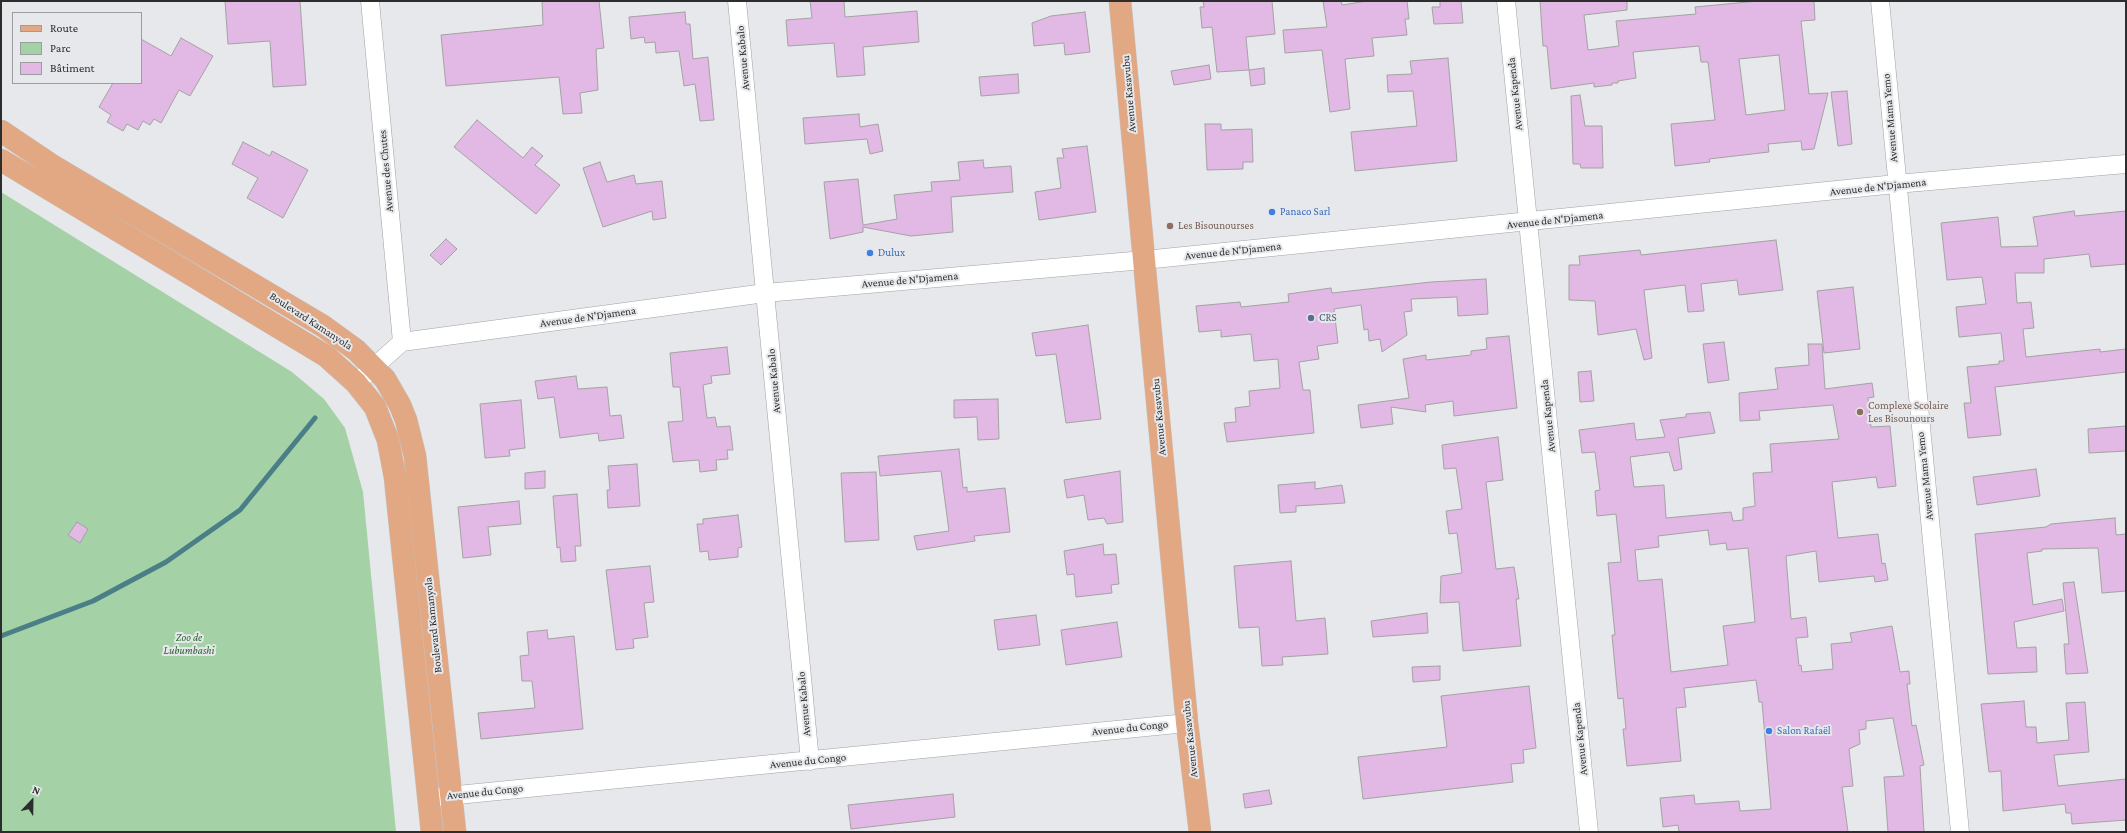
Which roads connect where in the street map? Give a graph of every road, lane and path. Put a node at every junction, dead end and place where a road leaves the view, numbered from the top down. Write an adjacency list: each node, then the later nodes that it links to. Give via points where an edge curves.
1 (370, 1): 13 (street, Avenue des Chutes)
2 (738, 1): 12 (street, Avenue Kabalo)
3 (1120, 1): 11 (main road, Avenue Kasavubu)
4 (1506, 1): 10 (street, Avenue Kapenda)
5 (1880, 1): 9 (street, Avenue Mama Yemo)
6 (1, 131): 14 (main road, Boulevard Kamanyola, via 54,166 323,326 340,337)
7 (1, 160): 15 (main road, Boulevard Kamanyola, via 326,356)
8 (2126, 164): 9 (street, Avenue de N'Djamena)
9 (1896, 184): 10 (street, Avenue de N'Djamena); 24 (street, Avenue Mama Yemo)
10 (1529, 223): 11 (street, Avenue de N'Djamena); 23 (street, Avenue Kapenda)
11 (1144, 260): 12 (street, Avenue de N'Djamena); 16 (main road, Avenue Kasavubu)
12 (765, 293): 13 (street, Avenue de N'Djamena); 17 (street, Avenue Kabalo)
13 (402, 342): 14 (street)
14 (374, 367): 15 (street); 18 (main road, Boulevard Kamanyola, via 385,379 400,405 412,436)
15 (356, 383): 19 (main road, Boulevard Kamanyola, via 375,407 382,422 395,477)
16 (1187, 723): 17 (street, Avenue du Congo); 22 (main road, Avenue Kasavubu)
17 (810, 761): 18 (street, Avenue du Congo)
18 (451, 796): 19 (street, Avenue du Congo); 21 (main road, Boulevard Kamanyola)
19 (428, 798): 20 (main road, Boulevard Kamanyola)
20 (432, 832)
21 (455, 832)
22 (1200, 832)
23 (1589, 832)
24 (1960, 832)

